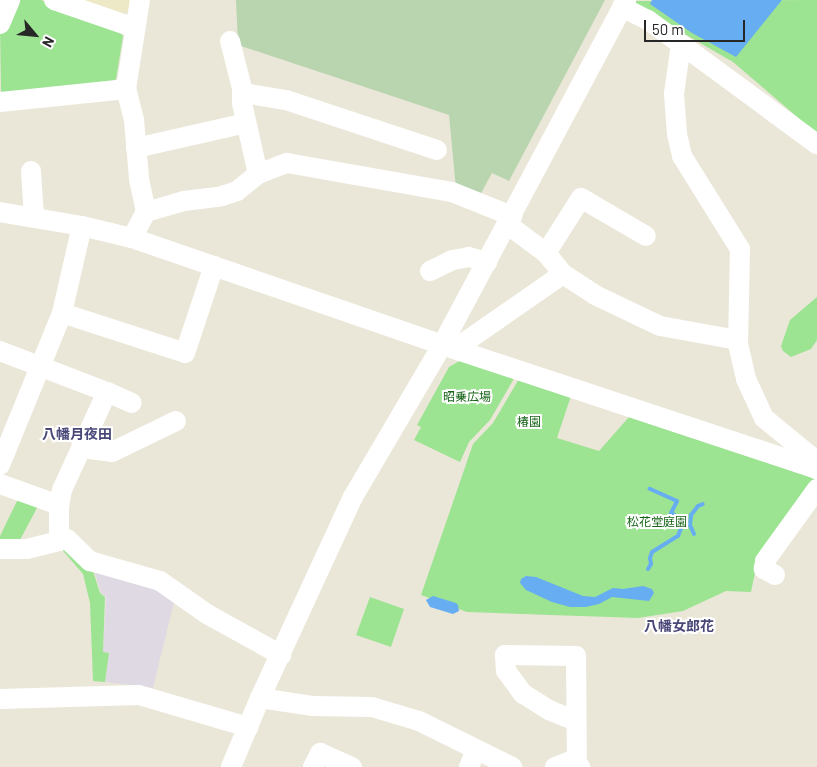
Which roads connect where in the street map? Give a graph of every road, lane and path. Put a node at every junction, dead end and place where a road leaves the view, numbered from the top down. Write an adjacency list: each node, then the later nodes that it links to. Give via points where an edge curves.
1 (10, 0): 5 (street)
2 (54, 0): 6 (street)
3 (140, 0): 6 (street)
4 (624, 3): 8 (street); 21 (street)
5 (0, 24)
6 (135, 28): 9 (street)
7 (230, 41): 10 (street)
8 (681, 44): 13 (street); 31 (street, via 674,94 677,134 682,156 740,249)
9 (126, 89): 11 (street); 14 (street, via 134,120)
10 (242, 93): 12 (street); 15 (street, via 286,100)
11 (0, 102)
12 (246, 123): 14 (street); 17 (street)
13 (817, 144)
14 (136, 148): 19 (street)
15 (438, 150)
16 (31, 170): 20 (street)
17 (258, 174): 19 (street, via 237,191); 21 (street, via 286,163 452,192)
18 (0, 212): 20 (street)
19 (146, 212): 24 (street)
20 (34, 218): 22 (street)
21 (509, 220): 25 (street); 26 (street)
22 (82, 226): 24 (street); 30 (street)
23 (646, 236): 25 (street, via 581,198)
24 (132, 238): 27 (street)
25 (546, 253): 29 (street)
26 (487, 262): 28 (street, via 469,257 453,260); 32 (street)
27 (214, 266): 30 (street, via 185,353); 32 (street)
28 (430, 271)
29 (563, 274): 31 (street, via 594,294 660,326); 32 (street)
30 (62, 313): 34 (street)
31 (738, 340): 40 (street, via 746,379 764,418 809,455)
32 (448, 347): 40 (street); 47 (street, via 353,497)
33 (0, 351): 34 (street)
34 (42, 366): 35 (street); 39 (street)
35 (107, 392): 36 (street); 38 (street)
36 (132, 403)
37 (176, 421): 38 (street, via 112,452)
38 (81, 448): 43 (street, via 62,490)
39 (0, 465)
40 (816, 469)
41 (0, 484): 43 (street)
42 (817, 489): 46 (street, via 765,560 764,569)
43 (59, 505): 44 (street)
44 (59, 541): 45 (street, via 27,549); 47 (street, via 67,539 90,561 160,581 207,614)
45 (0, 548)
46 (775, 575)
47 (281, 654): 48 (street)
48 (260, 698): 51 (street); 52 (street, via 313,706 372,707 419,721)
49 (0, 700): 51 (street, via 139,694)
50 (576, 721): 53 (street)
51 (248, 727): 54 (street)
52 (473, 759): 57 (street)
53 (578, 766): 58 (street, via 572,761)
54 (231, 767)
55 (313, 767): 56 (street, via 320,753)
56 (352, 767)
57 (512, 767)
58 (555, 767)

